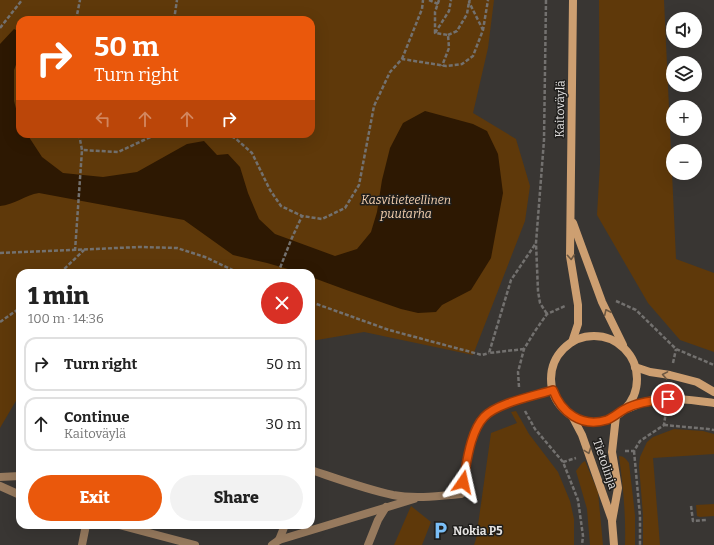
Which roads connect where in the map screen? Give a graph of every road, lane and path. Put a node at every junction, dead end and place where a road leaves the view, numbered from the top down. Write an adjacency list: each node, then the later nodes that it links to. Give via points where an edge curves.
1 (22, 0): 15 (path)
2 (80, 0): 13 (path)
3 (177, 0): 14 (path)
4 (423, 0): 19 (path, via 422,9)
5 (430, 0): 12 (path)
6 (439, 0): 12 (path)
7 (451, 0): 17 (path, via 448,11)
8 (488, 0): 16 (path)
9 (546, 0): 27 (path, via 544,140)
10 (573, 0): 26 (street, Kaitoväylä)
11 (469, 1): 16 (path); 18 (path, via 467,14 457,31)
12 (438, 4): 17 (path, via 435,12)
13 (77, 16)
14 (175, 16)
15 (0, 28)
16 (484, 30): 20 (path, via 474,56 462,64)
17 (435, 33): 18 (path)
18 (448, 35): 20 (path, via 449,48)
19 (402, 59): 20 (path); 25 (path, via 390,72 374,106 359,185 345,208 322,219)
20 (442, 66)
21 (80, 138): 24 (path)
22 (148, 138): 24 (path, via 118,152)
23 (235, 138): 25 (path, via 252,153 281,206)
24 (82, 150): 29 (path)
25 (302, 216): 33 (path)
26 (571, 218): 38 (street, Kaitoväylä, one-way to 38, via 570,256 578,305 578,324); 39 (street, Kaitoväylä, one-way to 26, via 602,302)
27 (536, 243): 36 (path, via 538,291 540,303); 41 (path, via 511,280)
28 (84, 250): 29 (path); 31 (path); 32 (path, via 177,248)
29 (75, 251): 30 (path)
30 (0, 253)
31 (64, 269)
32 (230, 269)
33 (280, 269)
34 (315, 303): 41 (path, via 389,330 482,355)
35 (16, 311): 37 (path)
36 (547, 314)
37 (0, 322)
38 (572, 342): 39 (street, via 582,337 604,337); 45 (street, via 560,353 552,368)
39 (624, 347): 43 (street)
40 (524, 349): 41 (path)
41 (489, 353)
42 (714, 365): 44 (path, via 676,349)
43 (635, 366): 44 (street, one-way to 43); 49 (street, via 636,389)
44 (670, 376): 46 (street, via 697,382)
45 (553, 390): 50 (street, via 557,400); 62 (lane, via 495,408 484,418 478,425 471,444 461,494)
46 (714, 392)
47 (668, 399): 48 (street); 49 (street, via 645,402); 52 (path)
48 (714, 403)
49 (625, 409): 51 (street)
50 (572, 416): 51 (street, via 594,422); 56 (street, Tietolinja, one-way to 56)
51 (616, 416): 55 (street, Tietolinja)
52 (664, 425): 53 (path); 54 (path, via 640,442)
53 (714, 430)
54 (634, 451): 55 (path); 77 (path)
55 (612, 452): 66 (street, Tietolinja, via 618,488)
56 (589, 455): 66 (street, Tietolinja); 75 (path, via 563,462 578,500)
57 (315, 471): 62 (lane, via 394,495)
58 (16, 476): 59 (lane)
59 (0, 478)
60 (0, 486): 61 (lane)
61 (16, 493)
62 (420, 497): 64 (lane)
63 (691, 506): 65 (path, via 693,521)
64 (386, 507): 71 (lane); 74 (lane)
65 (706, 520)
66 (612, 521): 76 (street, Tietolinja)
67 (85, 529): 72 (lane)
68 (131, 529): 70 (lane)
69 (283, 529): 71 (lane)
70 (168, 542): 73 (lane)
71 (275, 542)
72 (82, 545)
73 (195, 545)
74 (368, 545)
75 (582, 545)
76 (614, 545)
77 (640, 545)

